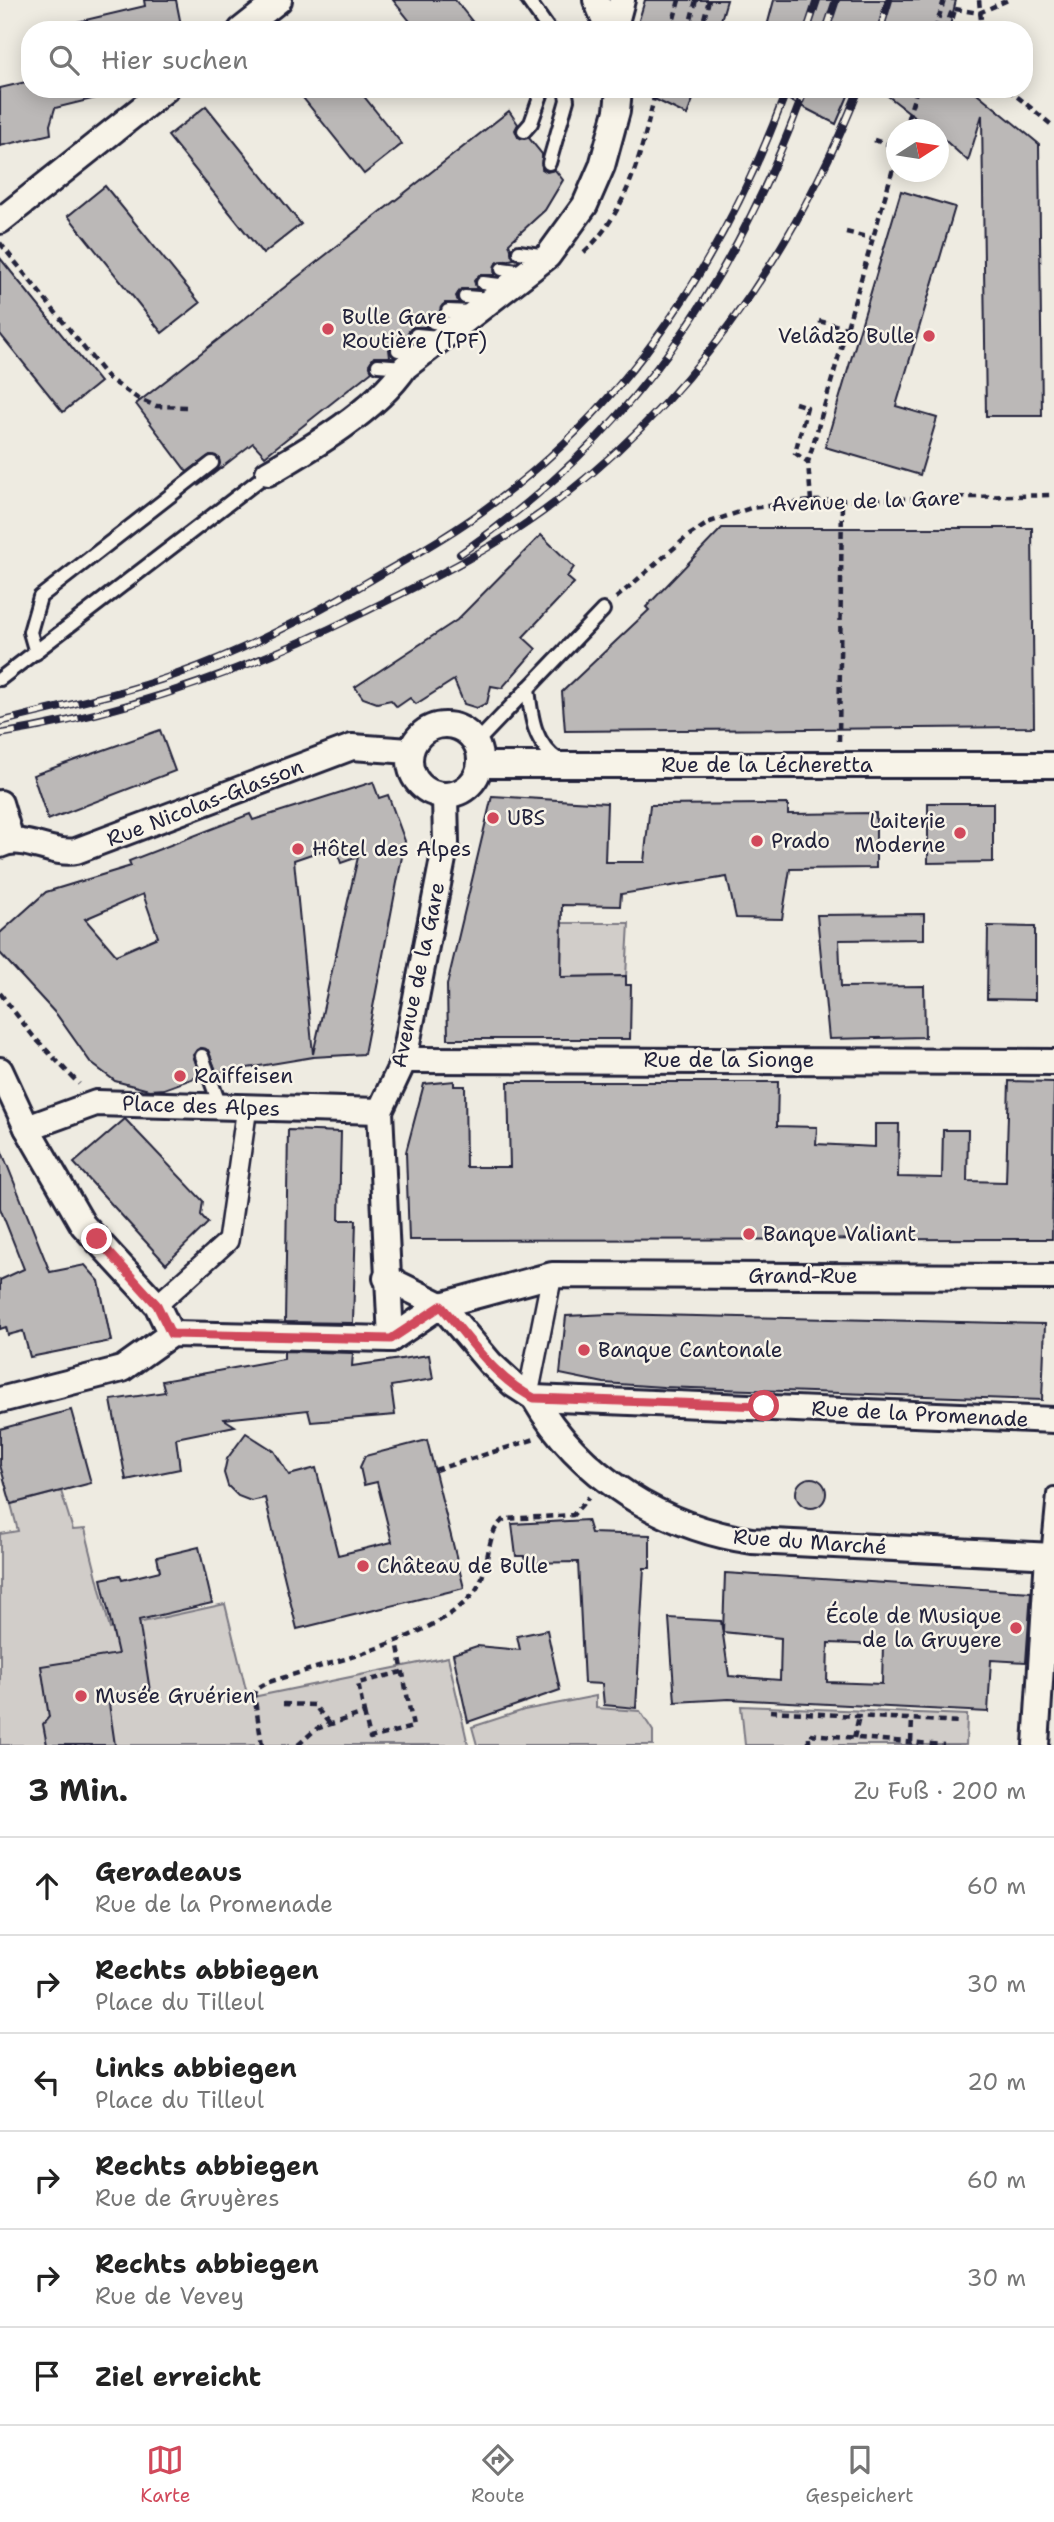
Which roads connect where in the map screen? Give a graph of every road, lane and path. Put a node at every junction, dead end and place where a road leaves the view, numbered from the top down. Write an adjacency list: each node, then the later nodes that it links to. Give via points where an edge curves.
1 (279, 0): 12 (street)
2 (528, 0): 13 (lane)
3 (596, 0): 14 (street)
4 (622, 0): 15 (street)
5 (679, 0): 16 (path)
6 (696, 0): 17 (path)
7 (709, 0): 18 (path)
8 (944, 0): 19 (path)
9 (979, 0): 11 (path)
10 (1008, 0): 11 (path)
11 (979, 13): 20 (path, via 955,9); 21 (path)
12 (252, 21)
13 (543, 21)
14 (607, 21)
15 (615, 21)
16 (673, 21)
17 (690, 21)
18 (703, 21)
19 (938, 21)
20 (950, 21)
21 (980, 21)
22 (155, 98): 37 (street)
23 (540, 98): 32 (lane)
24 (567, 98): 35 (lane)
25 (619, 98): 41 (street, via 603,166 585,205 548,256)
26 (914, 98): 30 (path)
27 (1019, 98): 31 (path)
28 (646, 99): 29 (path)
29 (653, 99)
30 (907, 119)
31 (1054, 127)
32 (524, 131)
33 (874, 140): 34 (path)
34 (886, 144)
35 (549, 163)
36 (889, 182): 39 (path)
37 (0, 221)
38 (846, 232): 39 (path)
39 (871, 238): 43 (path)
40 (0, 243): 46 (path, via 108,378 156,406)
41 (462, 311): 44 (lane); 49 (street, via 300,436)
42 (820, 321): 43 (path)
43 (846, 328): 47 (path)
44 (378, 365)
45 (795, 403): 47 (path, via 807,407 795,453)
46 (186, 407)
47 (808, 461): 52 (path)
48 (212, 463): 54 (lane, via 40,597 30,632)
49 (268, 473): 54 (lane)
50 (1054, 495): 51 (path, Avenue de la Gare)
51 (842, 500): 52 (path, Avenue de la Gare); 60 (path)
52 (811, 501): 53 (path, Avenue de la Gare, via 751,508 710,522)
53 (603, 610): 56 (lane)
54 (36, 653): 55 (lane)
55 (0, 679)
56 (528, 688): 58 (lane); 59 (lane, via 533,728 549,753)
57 (410, 751): 58 (street, via 424,731 447,724 469,733); 62 (street, via 416,782); 64 (street, Rue Nicolas-Glasson, via 352,747 64,854)
58 (478, 754): 59 (street, Rue de la Lécheretta); 62 (street, via 472,783)
59 (566, 765): 60 (street, Rue de la Lécheretta)
60 (838, 765): 61 (street, Rue de la Lécheretta)
61 (1054, 765)
62 (444, 796): 67 (street, Avenue de la Gare, via 446,843)
63 (0, 803): 64 (street)
64 (6, 843)
65 (0, 993): 70 (path, via 33,1036)
66 (202, 1056): 71 (lane)
67 (404, 1060): 68 (street, Rue de la Sionge); 73 (street, Avenue de la Gare)
68 (1054, 1062)
69 (0, 1070): 74 (street)
70 (96, 1102): 71 (street, Place des Alpes); 74 (street, Place des Alpes)
71 (220, 1106): 72 (street, Place des Alpes)
72 (247, 1107): 73 (street, Place des Alpes); 78 (street, via 228,1241)
73 (380, 1111): 77 (street, Avenue de la Gare)
74 (27, 1128): 78 (street, via 83,1225)
75 (552, 1275): 76 (street, Grand-Rue); 79 (street, Grand-Rue); 82 (street)
76 (1054, 1277)
77 (386, 1278): 79 (street); 81 (street, Avenue de la Gare)
78 (157, 1305): 80 (street)
79 (441, 1306): 81 (street, Grand-Rue); 82 (street, Rue du Marché, via 490,1363)
80 (171, 1334): 81 (street); 83 (street, via 122,1368)
81 (391, 1339)
82 (531, 1396): 84 (street, Rue de la Promenade); 85 (street, Rue du Marché)
83 (0, 1400)
84 (1054, 1420)
85 (556, 1432): 86 (path); 87 (street, Rue du Marché)
86 (435, 1470)
87 (603, 1480): 89 (street, Rue du Marché, via 689,1525 730,1538); 90 (path, via 573,1515 498,1523 486,1575 471,1596 452,1612)
88 (1054, 1494): 89 (lane)
89 (1051, 1556): 105 (street)
90 (397, 1641): 91 (path); 101 (path, via 256,1689)
91 (402, 1672): 94 (path, via 358,1684); 94 (path, via 413,1727 370,1738)
92 (283, 1704): 98 (path, via 314,1705)
93 (770, 1711): 95 (path)
94 (364, 1713): 98 (path)
95 (859, 1716): 96 (path); 99 (path)
96 (912, 1720): 97 (path); 100 (path)
97 (960, 1722)
98 (329, 1723): 102 (path)
99 (854, 1738): 100 (path); 103 (path, via 809,1734)
100 (911, 1742): 104 (path)
101 (262, 1745)
102 (298, 1745)
103 (809, 1745)
104 (944, 1745)
105 (1036, 1745)

